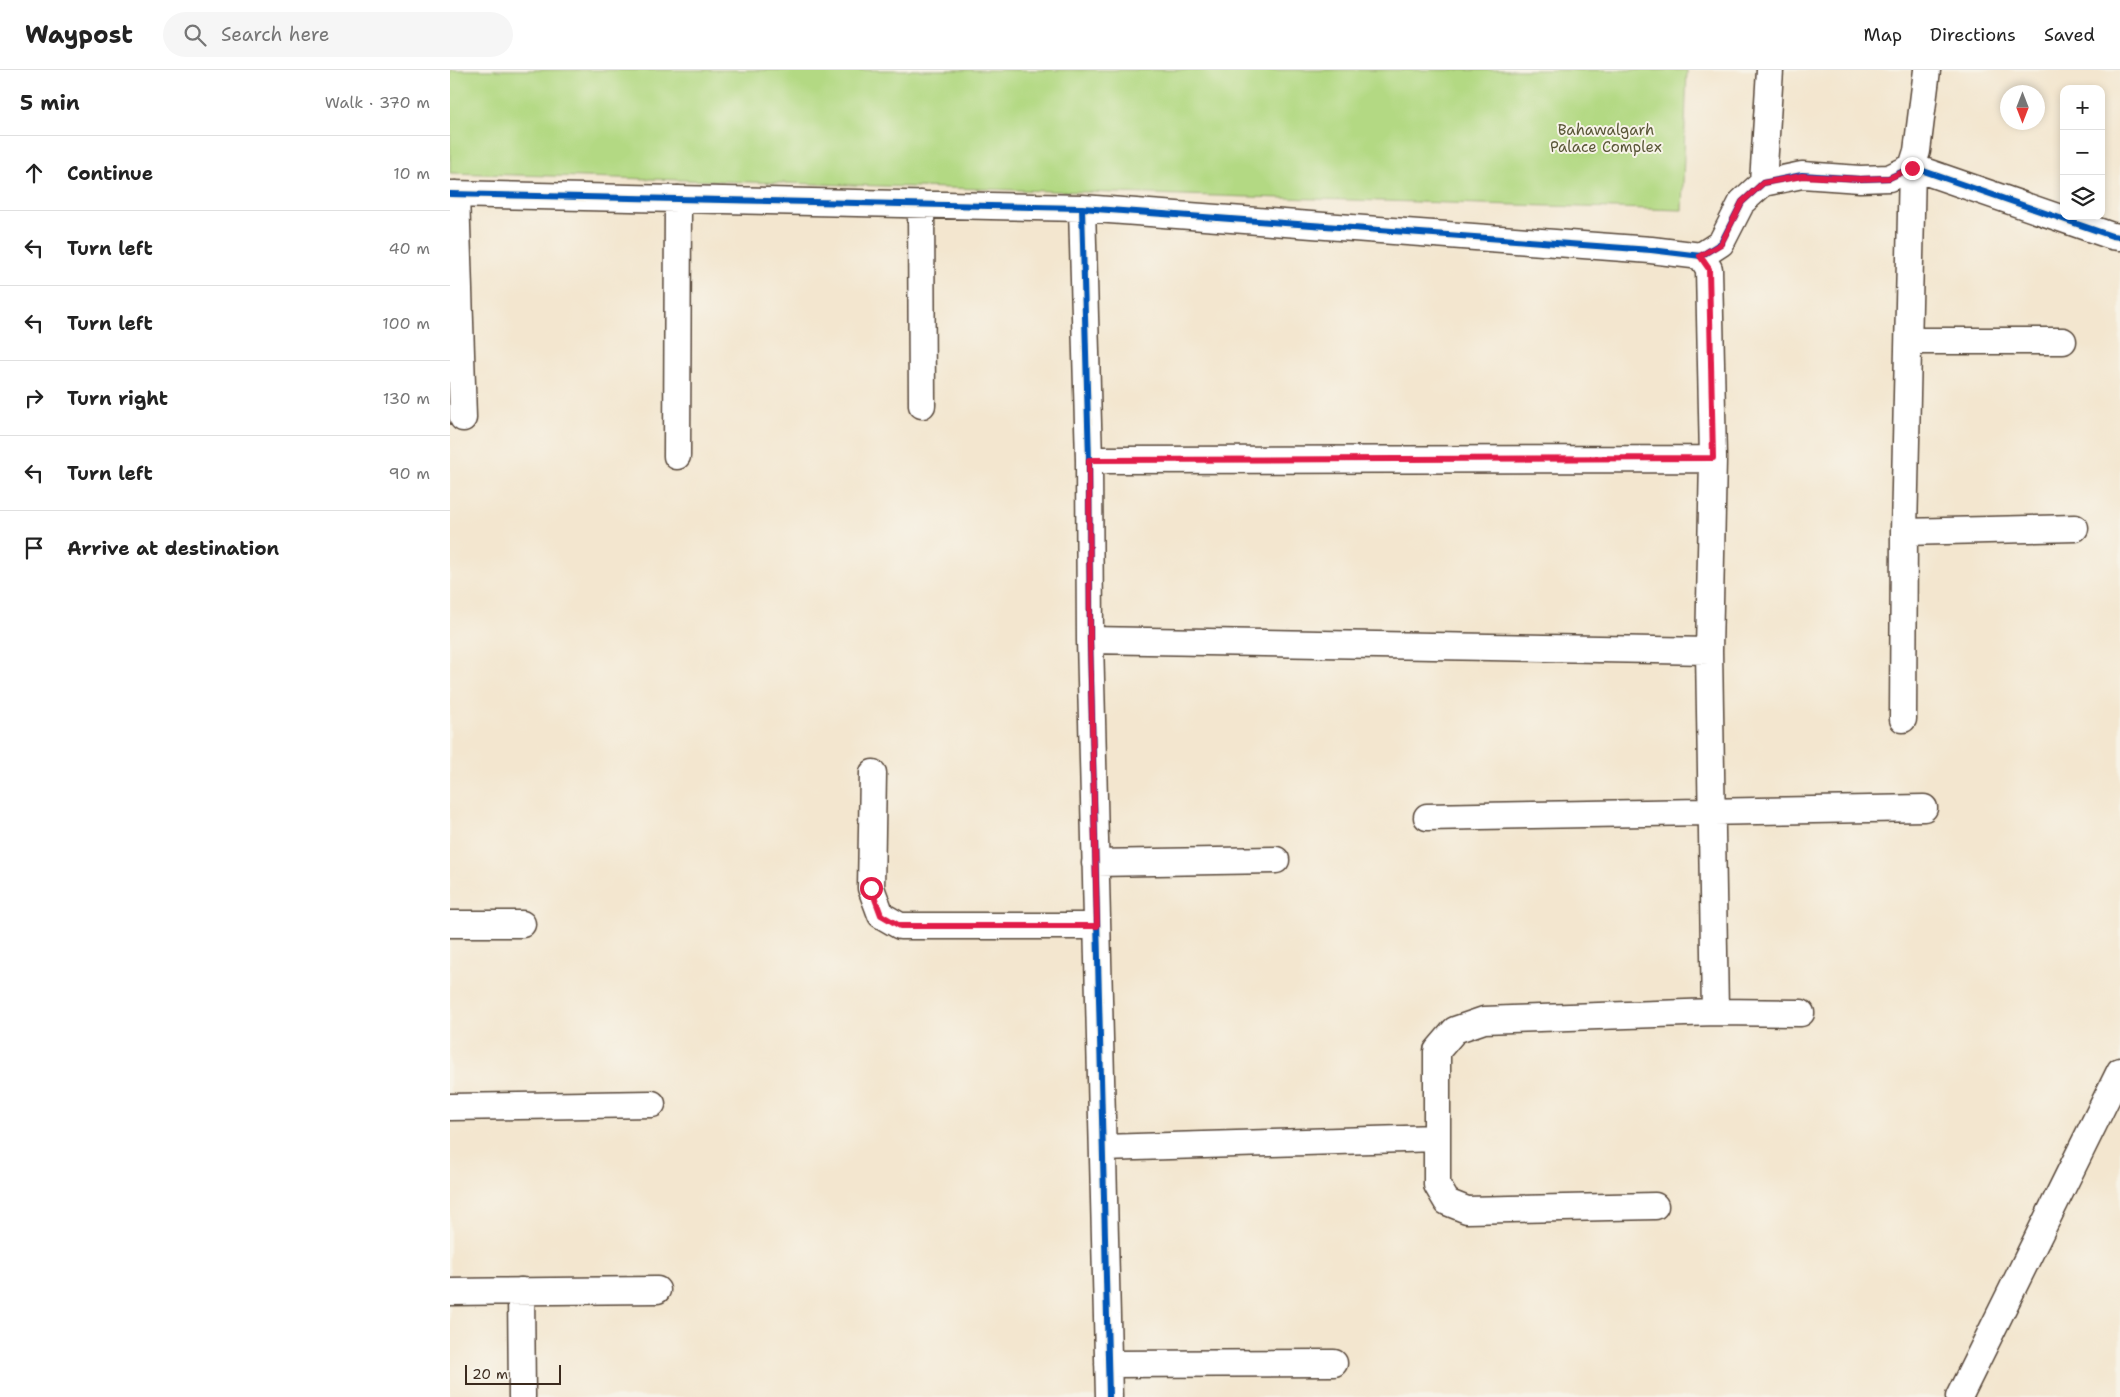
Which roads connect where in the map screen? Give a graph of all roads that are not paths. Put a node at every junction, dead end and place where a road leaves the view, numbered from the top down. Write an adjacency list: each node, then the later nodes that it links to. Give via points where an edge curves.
1 (1770, 70): 4 (street)
2 (1926, 70): 3 (street)
3 (1912, 168): 4 (street, via 1889,178 1802,176); 9 (street); 11 (street)
4 (1763, 183): 10 (street, via 1742,202 1721,244)
5 (453, 194): 6 (street); 14 (street)
6 (678, 198): 7 (street); 15 (street)
7 (921, 204): 8 (street); 13 (street)
8 (1082, 208): 10 (street); 17 (street)
9 (2120, 237)
10 (1700, 256): 16 (street, via 1709,269)
11 (1909, 341): 12 (street); 19 (street)
12 (2063, 341)
13 (922, 405)
14 (463, 418)
15 (677, 456)
16 (1713, 458): 17 (street); 21 (street)
17 (1089, 460): 20 (street)
18 (2075, 528): 19 (street)
19 (1904, 532): 22 (street)
20 (1090, 640): 21 (street); 28 (street)
21 (1709, 651): 25 (street)
22 (1903, 719)
23 (873, 773): 31 (street, via 871,888 881,915 900,926)
24 (1924, 808): 25 (street)
25 (1711, 813): 26 (street); 32 (street)
26 (1427, 816)
27 (1276, 860): 28 (street)
28 (1095, 863): 31 (street)
29 (450, 924): 30 (street)
30 (522, 924)
31 (1097, 926): 38 (street)
32 (1715, 1012): 33 (street); 37 (street, via 1484,1020 1455,1030 1437,1051)
33 (1801, 1013)
34 (2120, 1071): 47 (street)
35 (652, 1104): 36 (street)
36 (450, 1107)
37 (1437, 1138): 38 (street); 39 (street, via 1437,1185 1447,1202 1467,1210)
38 (1103, 1148): 44 (street)
39 (1655, 1206)
40 (657, 1290): 41 (street)
41 (521, 1291): 42 (street); 45 (street)
42 (450, 1292)
43 (1334, 1363): 44 (street)
44 (1108, 1364): 46 (street)
45 (522, 1397)
46 (1109, 1397)
47 (1959, 1397)

